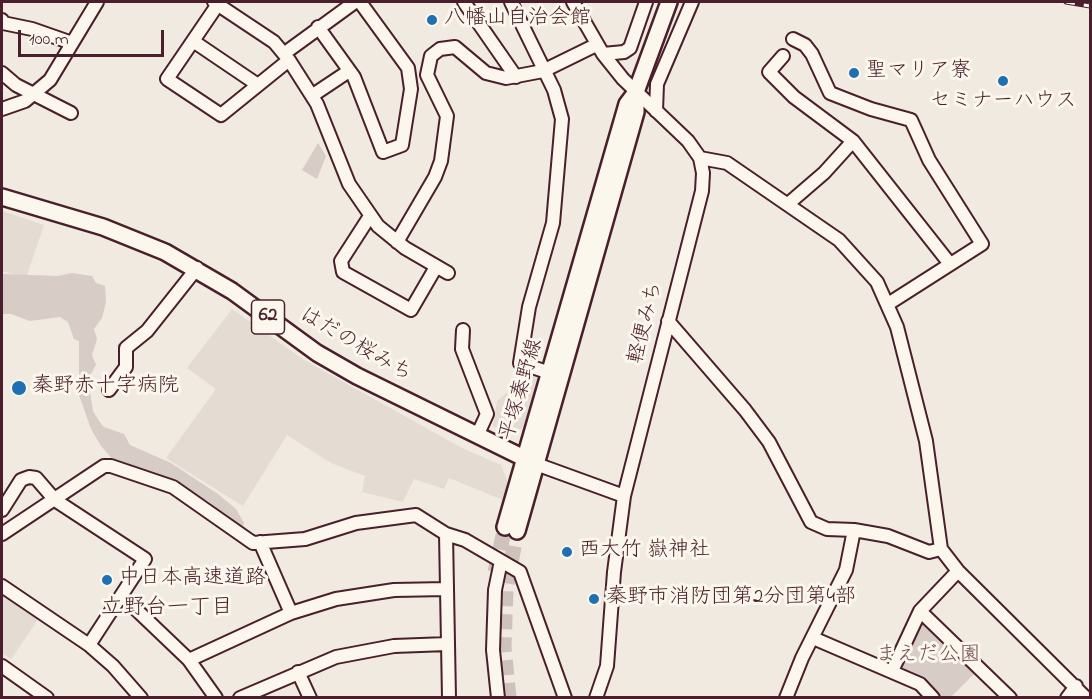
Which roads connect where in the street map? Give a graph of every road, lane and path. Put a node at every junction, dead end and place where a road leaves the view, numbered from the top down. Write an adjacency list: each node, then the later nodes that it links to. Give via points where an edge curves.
1 (97, 2): 15 (street)
2 (355, 2): 12 (street)
3 (360, 2): 19 (street, via 408,68 411,89 402,145 383,152)
4 (464, 2): 22 (street)
5 (511, 2): 20 (street)
6 (573, 2): 16 (street)
7 (646, 2): 16 (street, via 630,48 624,52)
8 (669, 2): 24 (main road, 平塚秦野線)
9 (692, 2): 28 (street, via 657,84)
10 (214, 6): 14 (street); 17 (street)
11 (2, 20): 15 (street)
12 (318, 27): 17 (street); 19 (street)
13 (793, 39): 36 (street, via 812,54 830,93 914,124 929,160 982,244)
14 (193, 41): 23 (street); 23 (street, via 167,79 221,115)
15 (72, 43): 25 (street)
16 (600, 50): 20 (street); 24 (street)
17 (289, 55): 23 (street); 26 (street)
18 (783, 56): 30 (street, via 769,72 794,97)
19 (349, 71): 26 (street)
20 (543, 71): 22 (street); 43 (street, via 560,105 563,136 553,223 529,307 520,363)
21 (2, 74): 25 (street)
22 (516, 77): 35 (street, via 486,73 455,47 440,49 430,56 427,75 447,117 441,161)
23 (258, 85)
24 (636, 92): 28 (street); 43 (main road, 平塚秦野線, via 627,104)
25 (37, 94): 27 (street); 29 (street)
26 (313, 95): 34 (street, via 349,184)
27 (2, 109)
28 (656, 111): 31 (street)
29 (71, 113)
30 (853, 141): 33 (street); 36 (street)
31 (700, 158): 33 (street, via 727,164); 41 (street, 軽便みち, via 702,191)
32 (2, 197): 38 (main road, はだの桜みち / 62, via 103,227)
33 (788, 204): 40 (street, via 859,259)
34 (370, 216): 35 (street); 37 (street, via 341,261 343,272 411,310)
35 (397, 242): 37 (street)
36 (950, 264): 40 (street)
37 (436, 267): 39 (street)
38 (197, 268): 44 (street, via 147,331 126,348 126,367); 45 (main road, はだの桜みち / 62, via 317,353)
39 (448, 273)
40 (888, 303): 57 (street, via 926,441)
41 (668, 321): 49 (street, 軽便みち); 53 (street, via 769,442 811,522 827,529)
42 (463, 330): 45 (street, via 462,349 487,414)
43 (555, 375): 46 (main road, 平塚秦野線)
44 (108, 390)
45 (477, 435): 46 (main road, はだの桜みち / 62)
46 (530, 461): 49 (street); 52 (main road, 平塚秦野線)
47 (23, 466): 48 (street)
48 (42, 483): 50 (street); 51 (street, via 32,477 21,480)
49 (624, 496): 81 (street, 軽便みち, via 607,666)
50 (55, 500): 54 (street); 56 (street, via 104,466 111,466 173,488 253,543); 62 (street, via 145,559)
51 (2, 510)
52 (511, 529)
53 (854, 530): 57 (street, via 898,539 929,552); 65 (street, via 846,570)
54 (2, 534)
55 (446, 534): 56 (street, via 416,515 408,515 356,523 305,539); 58 (street); 61 (street)
56 (260, 542): 64 (street)
57 (941, 549): 59 (street)
58 (501, 561): 79 (street, via 495,590 493,650); 80 (street, via 520,572)
59 (958, 571): 63 (street); 72 (street)
60 (2, 586): 67 (street)
61 (446, 589): 64 (street, via 376,592); 66 (street)
62 (122, 596): 67 (street); 68 (street)
63 (920, 611): 70 (street); 84 (street)
64 (291, 613): 68 (street)
65 (813, 638): 70 (street); 82 (street)
66 (447, 644): 71 (street, via 373,649 336,657); 78 (street)
67 (89, 645): 74 (street)
68 (189, 660): 75 (street)
69 (2, 666): 73 (street)
70 (892, 671): 83 (street, via 920,684)
71 (298, 672): 76 (street); 77 (street)
72 (1076, 686): 85 (street); 86 (street)
73 (47, 698)
74 (141, 698)
75 (216, 698)
76 (240, 698)
77 (310, 698)
78 (449, 698)
79 (498, 698)
80 (565, 698)
81 (596, 698)
82 (786, 698)
83 (933, 698)
84 (1010, 698)
85 (1067, 698)
86 (1086, 698)

